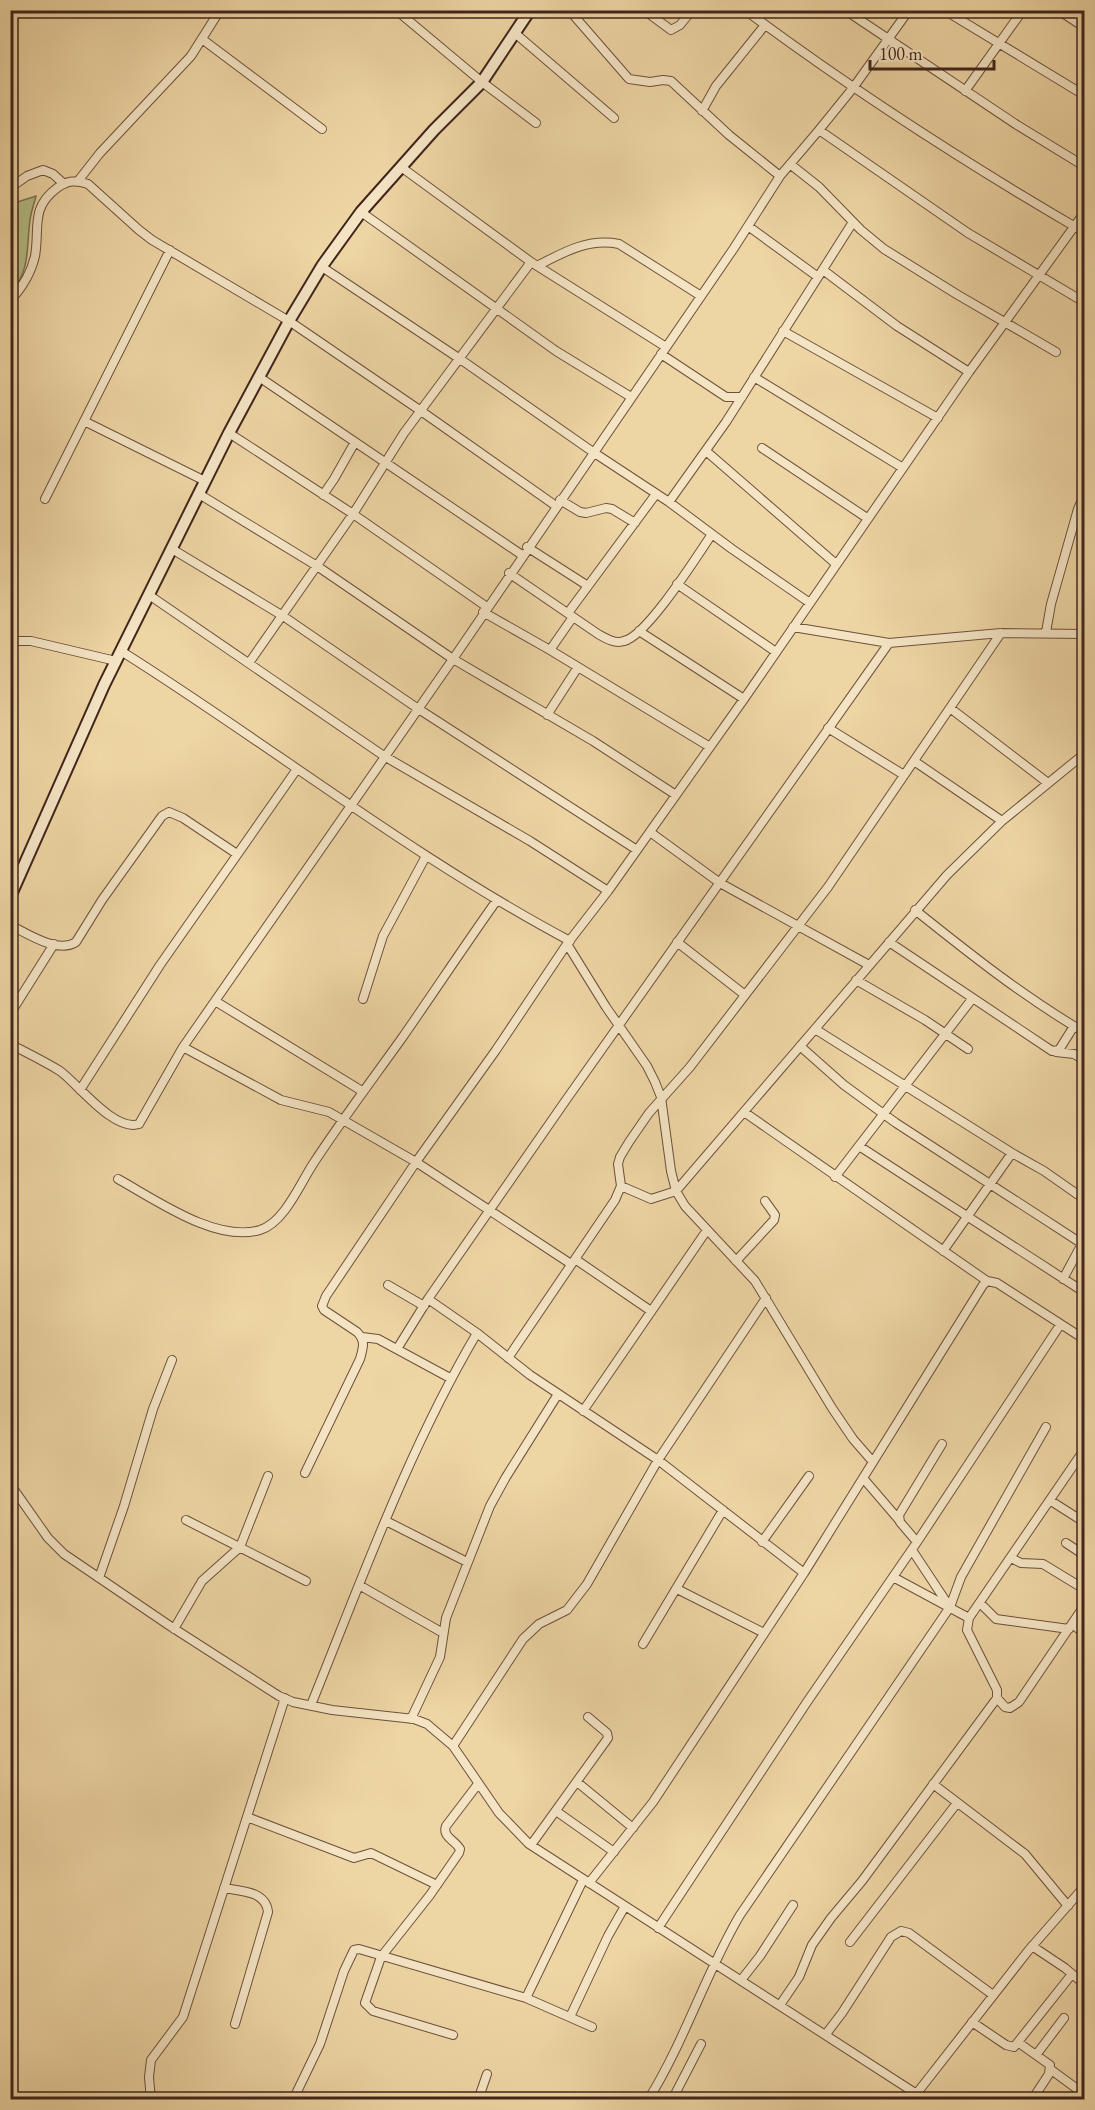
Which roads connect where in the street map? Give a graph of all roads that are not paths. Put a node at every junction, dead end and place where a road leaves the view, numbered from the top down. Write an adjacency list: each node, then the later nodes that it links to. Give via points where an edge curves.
1 (220, 10): 16 (street)
2 (396, 10): 19 (street)
3 (530, 10): 15 (street)
4 (569, 10): 23 (street, via 630,79 671,81)
5 (644, 10): 6 (street, via 671,30)
6 (692, 10)
7 (745, 10): 13 (street)
8 (845, 10): 17 (street)
9 (909, 10): 17 (street)
10 (944, 10): 18 (street)
11 (1023, 10): 18 (street)
12 (1058, 10): 14 (street)
13 (765, 25): 20 (street); 23 (street, via 716,86)
14 (1084, 27)
15 (516, 34): 19 (street); 24 (street)
16 (202, 39): 26 (street); 32 (street)
17 (888, 40): 20 (street); 21 (street)
18 (998, 44): 21 (street); 22 (street)
19 (482, 82): 25 (street); 30 (street)
20 (853, 88): 27 (street); 39 (street)
21 (965, 91): 29 (street)
22 (1084, 95)
23 (702, 111): 31 (street)
24 (614, 118)
25 (536, 123)
26 (322, 129)
27 (819, 130): 28 (street); 45 (street, via 968,233)
28 (790, 164): 31 (street); 37 (street)
29 (1084, 165)
30 (401, 166): 35 (street); 42 (street)
31 (780, 176): 38 (street)
32 (78, 181): 33 (street); 41 (street, via 88,184 139,230)
33 (64, 184): 34 (street, via 43,170); 48 (street, via 41,206 30,273)
34 (10, 188)
35 (361, 212): 43 (street); 50 (street)
36 (1084, 213): 39 (street)
37 (853, 222): 44 (street); 52 (street, via 885,249)
38 (748, 226): 46 (street); 47 (street)
39 (1075, 226): 40 (street); 45 (street)
40 (1084, 232)
41 (170, 250): 51 (street); 64 (street)
42 (534, 264): 47 (street, via 583,244 619,243); 50 (street); 54 (street)
43 (322, 267): 51 (street); 56 (street)
44 (823, 270): 46 (street); 57 (street, via 897,326)
45 (1040, 276): 49 (street); 52 (street)
46 (818, 278): 53 (street)
47 (701, 296): 54 (street)
48 (10, 301)
49 (1084, 302)
50 (497, 309): 56 (street); 60 (street)
51 (289, 321): 58 (street); 62 (street)
52 (1006, 323): 55 (street); 57 (street)
53 (783, 331): 59 (street); 63 (street)
54 (663, 350): 60 (street); 61 (street, via 726,397)
55 (1056, 352)
56 (460, 359): 62 (street); 69 (street)
57 (969, 372): 63 (street)
58 (259, 377): 65 (street); 66 (street)
59 (754, 377): 61 (street); 71 (street)
60 (631, 397): 69 (street)
61 (742, 397): 68 (street)
62 (421, 411): 70 (street); 79 (street)
63 (938, 418): 71 (street)
64 (84, 421): 72 (street); 77 (street)
65 (229, 433): 72 (street); 75 (street)
66 (355, 442): 70 (street); 75 (street)
67 (762, 448): 81 (street)
68 (706, 451): 78 (street); 87 (street)
69 (593, 452): 74 (street); 79 (street)
70 (385, 463): 80 (street); 86 (street)
71 (903, 468): 81 (street)
72 (205, 481): 73 (street)
73 (199, 494): 85 (street); 88 (street)
74 (656, 494): 78 (street); 82 (street)
75 (322, 495): 80 (street)
76 (1084, 495): 99 (street)
77 (45, 499)
78 (669, 502): 83 (street)
79 (558, 503): 82 (street, via 586,513 612,509); 84 (street)
80 (353, 514): 88 (street); 94 (street)
81 (867, 519): 87 (street)
82 (635, 523): 91 (street)
83 (712, 534): 90 (street); 93 (street)
84 (527, 547): 86 (street); 91 (street)
85 (172, 549): 92 (street); 96 (street)
86 (522, 555): 89 (street)
87 (836, 564): 93 (street)
88 (317, 566): 96 (street); 107 (street)
89 (510, 573): 94 (street); 95 (street)
90 (677, 584): 98 (street); 106 (street)
91 (588, 586): 95 (street)
92 (149, 595): 105 (street); 109 (street)
93 (810, 603): 97 (street)
94 (485, 610): 104 (street); 107 (street)
95 (570, 615): 98 (street, via 611,641 626,641); 104 (street)
96 (283, 616): 109 (street); 112 (street)
97 (793, 627): 103 (street); 106 (street)
98 (639, 632): 111 (street)
99 (1046, 632): 100 (street); 101 (street)
100 (1001, 633): 103 (street); 113 (street)
101 (1084, 634)
102 (10, 641): 108 (street, via 31,640)
103 (889, 643): 115 (street)
104 (550, 650): 110 (street)
105 (122, 651): 108 (street); 120 (street)
106 (776, 652): 111 (street)
107 (453, 659): 112 (street); 114 (street)
108 (116, 661): 132 (street)
109 (249, 663): 118 (street)
110 (578, 667): 114 (street); 116 (street)
111 (744, 699): 116 (street)
112 (417, 708): 118 (street); 127 (street)
113 (950, 708): 119 (street); 122 (street)
114 (547, 715): 123 (street)
115 (828, 729): 121 (street); 130 (street)
116 (710, 747): 123 (street)
117 (1084, 754): 122 (street)
118 (384, 756): 124 (street); 131 (street)
119 (914, 761): 121 (street); 125 (street)
120 (297, 768): 124 (street); 128 (street)
121 (904, 775): 136 (street)
122 (1048, 783): 125 (street)
123 (676, 795): 126 (street)
124 (350, 806): 129 (street); 146 (street)
125 (1002, 821): 134 (street)
126 (650, 832): 127 (street); 130 (street)
127 (637, 850): 131 (street)
128 (237, 854): 140 (street, via 183,818 165,814 76,942 66,947); 160 (street, via 154,973)
129 (426, 855): 133 (street); 144 (street, via 383,936)
130 (720, 883): 136 (street); 137 (street)
131 (608, 891): 139 (street)
132 (10, 897)
133 (497, 900): 139 (street); 161 (street)
134 (915, 910): 138 (street); 149 (street, via 1002,978)
135 (10, 925): 140 (street)
136 (800, 925): 141 (street); 143 (street)
137 (677, 942): 143 (street); 148 (street)
138 (889, 942): 141 (street); 145 (street)
139 (569, 943): 148 (street); 168 (street)
140 (54, 944): 147 (street)
141 (869, 965): 142 (street)
142 (856, 980): 150 (street); 152 (street)
143 (745, 995): 162 (street, via 690,1067)
144 (363, 999)
145 (972, 999): 152 (street); 157 (street)
146 (216, 1001): 155 (street); 161 (street)
147 (10, 1014)
148 (618, 1026): 162 (street, via 647,1066); 176 (street)
149 (1074, 1026): 151 (street); 157 (street)
150 (815, 1029): 154 (street); 159 (street)
151 (1084, 1032)
152 (945, 1034): 156 (street); 159 (street)
153 (10, 1044): 160 (street, via 62,1073)
154 (800, 1046): 163 (street); 164 (street)
155 (183, 1047): 160 (street, via 137,1125 113,1117); 165 (street, via 281,1100 322,1108)
156 (968, 1049)
157 (1056, 1052): 158 (street, via 1074,1054)
158 (1084, 1060)
159 (905, 1085): 164 (street); 167 (street)
160 (80, 1090)
161 (362, 1091): 165 (street)
162 (661, 1097): 172 (street, via 620,1157); 173 (street)
163 (744, 1112): 169 (street); 173 (street)
164 (884, 1114): 166 (street); 171 (street)
165 (343, 1120): 168 (street); 170 (street, via 278,1218 262,1230 248,1233 207,1225)
166 (859, 1146): 169 (street); 177 (street)
167 (1012, 1153): 171 (street); 174 (street)
168 (416, 1162): 176 (street); 192 (street, via 323,1302 324,1310)
169 (835, 1177): 180 (street)
170 (118, 1179)
171 (990, 1184): 177 (street); 179 (street)
172 (621, 1186): 173 (street, via 651,1199); 182 (street)
173 (676, 1191): 178 (street)
174 (1084, 1199)
175 (765, 1201): 181 (street, via 775,1215 774,1220)
176 (489, 1210): 182 (street); 188 (street)
177 (968, 1216): 180 (street); 183 (street)
178 (707, 1230): 181 (street); 189 (street)
179 (1084, 1243): 183 (street)
180 (942, 1251): 184 (street)
181 (736, 1261): 187 (street)
182 (573, 1262): 189 (street); 195 (street)
183 (1063, 1279): 186 (street)
184 (987, 1281): 190 (street, via 997,1283); 204 (street)
185 (388, 1285): 188 (street)
186 (1084, 1292)
187 (766, 1298): 203 (street); 204 (street, via 832,1408)
188 (426, 1303): 191 (street); 194 (street)
189 (651, 1311): 199 (street)
190 (1060, 1325): 193 (street); 217 (street)
191 (477, 1333): 195 (street); 197 (street)
192 (362, 1337): 194 (street, via 373,1337); 205 (street, via 360,1359)
193 (1084, 1339)
194 (397, 1349): 197 (street)
195 (508, 1358): 198 (street)
196 (172, 1360): 226 (street)
197 (450, 1378): 213 (street)
198 (558, 1394): 199 (street); 223 (street, via 506,1477)
199 (583, 1411): 203 (street)
200 (1046, 1427): 233 (street, via 961,1577)
201 (942, 1444): 214 (street, via 899,1515)
202 (1084, 1452): 210 (street)
203 (658, 1460): 211 (street); 246 (street, via 586,1584 567,1610 528,1634)
204 (873, 1462): 208 (street)
205 (305, 1473)
206 (268, 1476): 219 (street)
207 (809, 1476): 216 (street)
208 (863, 1478): 214 (street); 224 (street)
209 (10, 1484): 226 (street, via 57,1547)
210 (1050, 1501): 215 (street); 222 (street)
211 (723, 1510): 216 (street); 229 (street)
212 (186, 1520): 219 (street)
213 (386, 1521): 223 (street); 228 (street)
214 (900, 1522): 217 (street)
215 (1084, 1522)
216 (762, 1542): 224 (street)
217 (917, 1542): 220 (street)
218 (1066, 1543): 221 (street)
219 (240, 1547): 227 (street); 236 (street, via 202,1581)
220 (912, 1550): 225 (street); 233 (street)
221 (1084, 1555)
222 (1011, 1558): 230 (street, via 1021,1563 1043,1564); 231 (street)
223 (467, 1562): 237 (street)
224 (804, 1573): 238 (street)
225 (893, 1577): 233 (street); 264 (street)
226 (99, 1578): 236 (street)
227 (306, 1581)
228 (359, 1585): 237 (street); 243 (street)
229 (677, 1588): 238 (street); 240 (street)
230 (1084, 1589)
231 (980, 1603): 234 (street); 235 (street, via 996,1619)
232 (1084, 1606): 235 (street)
233 (950, 1607): 234 (street); 268 (street, via 740,1914)
234 (969, 1618): 242 (street, via 967,1630)
235 (1070, 1627): 239 (street); 242 (street, via 1015,1706 1005,1707)
236 (174, 1629): 241 (street)
237 (443, 1633): 245 (street, via 440,1657)
238 (764, 1633): 253 (street)
239 (1084, 1633)
240 (643, 1644)
241 (285, 1698): 243 (street); 252 (street)
242 (998, 1698): 249 (street)
243 (311, 1706): 245 (street)
244 (588, 1718): 247 (street, via 608,1738)
245 (411, 1719): 246 (street, via 427,1724)
246 (453, 1746): 248 (street)
247 (577, 1782): 251 (street); 253 (street)
248 (478, 1784): 254 (street); 257 (street, via 446,1826 445,1834 460,1849)
249 (933, 1784): 250 (street); 274 (street, via 827,1923)
250 (957, 1803): 263 (street, via 1025,1854); 265 (street)
251 (556, 1811): 254 (street); 255 (street)
252 (247, 1817): 257 (street, via 354,1858 371,1853); 258 (street)
253 (633, 1828): 255 (street)
254 (531, 1845): 256 (street)
255 (614, 1852): 256 (street)
256 (586, 1882): 262 (street); 273 (street)
257 (436, 1885): 267 (street)
258 (224, 1888): 278 (street, via 262,1898 268,1912); 289 (street, via 183,2017 151,2060)
259 (1082, 1891): 260 (street); 263 (street)
260 (1084, 1901)
261 (793, 1905): 270 (street)
262 (625, 1906): 264 (street); 275 (street)
263 (1068, 1906): 266 (street)
264 (658, 1928): 268 (street)
265 (850, 1942)
266 (1032, 1946): 269 (street); 272 (street)
267 (381, 1957): 273 (street); 281 (street, via 365,2002 369,2008); 290 (street, via 354,1950 320,2044)
268 (716, 1963): 270 (street); 292 (street)
269 (1072, 1974): 271 (street); 282 (street)
270 (742, 1979): 274 (street)
271 (1084, 1984)
272 (993, 1995): 277 (street); 280 (street, via 901,1931 891,1937)
273 (526, 1998): 275 (street)
274 (780, 2005): 280 (street)
275 (570, 2017): 279 (street)
276 (1064, 2018): 284 (street)
277 (972, 2022): 282 (street, via 1006,2045 1014,2047); 287 (street)
278 (235, 2024)
279 (592, 2026)
280 (826, 2034): 287 (street)
281 (453, 2035)
282 (1019, 2043): 284 (street)
283 (701, 2044): 293 (street)
284 (1036, 2055): 285 (street)
285 (1050, 2069): 288 (street); 295 (street)
286 (488, 2074): 291 (street)
287 (917, 2093): 294 (street)
288 (1084, 2094)
289 (151, 2100)
290 (293, 2100)
291 (478, 2100)
292 (648, 2100)
293 (672, 2100)
294 (926, 2100)
295 (1032, 2100)

